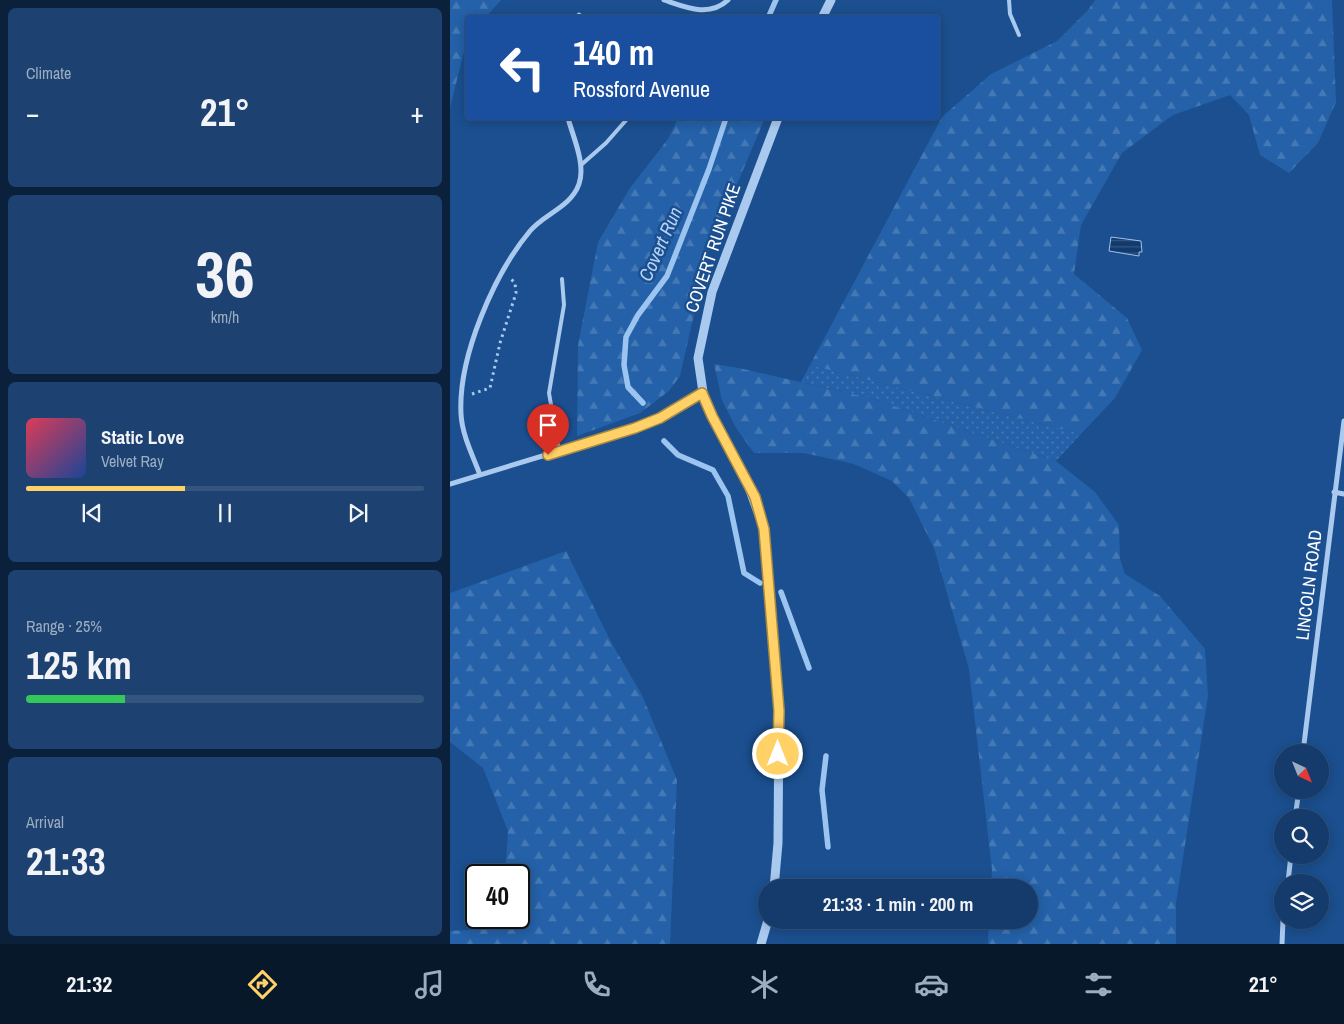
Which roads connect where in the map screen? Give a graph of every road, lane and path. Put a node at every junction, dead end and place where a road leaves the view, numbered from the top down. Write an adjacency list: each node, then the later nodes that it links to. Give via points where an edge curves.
1 (664, 0): 2 (street, via 692,9 711,10)
2 (728, 0)
3 (830, 0): 5 (street)
4 (1009, 0): 6 (lane, via 1010,14)
5 (823, 15)
6 (1019, 35)
7 (569, 120): 10 (street)
8 (626, 120): 10 (lane)
9 (777, 120): 13 (street, COVERT RUN PIKE, via 712,292 698,358)
10 (581, 165): 11 (street, via 579,184 573,195 534,227 520,243)
11 (504, 272): 14 (street, via 473,334); 14 (path, via 515,283 516,293 490,388)
12 (562, 279): 16 (lane, via 564,305 549,393)
13 (702, 393): 16 (street, via 644,425); 22 (street, COVERT RUN PIKE, via 755,497 764,529 779,711)
14 (461, 398): 17 (street, via 463,430)
15 (1344, 421): 19 (street, LINCOLN ROAD)
16 (559, 452): 17 (street)
17 (480, 475): 18 (street)
18 (450, 484)
19 (1334, 492): 20 (street); 21 (street, LINCOLN ROAD)
20 (1344, 494)
21 (1304, 744)
22 (775, 879)
23 (765, 929): 25 (street)
24 (1283, 929): 26 (street)
25 (761, 944)
26 (1282, 944)

